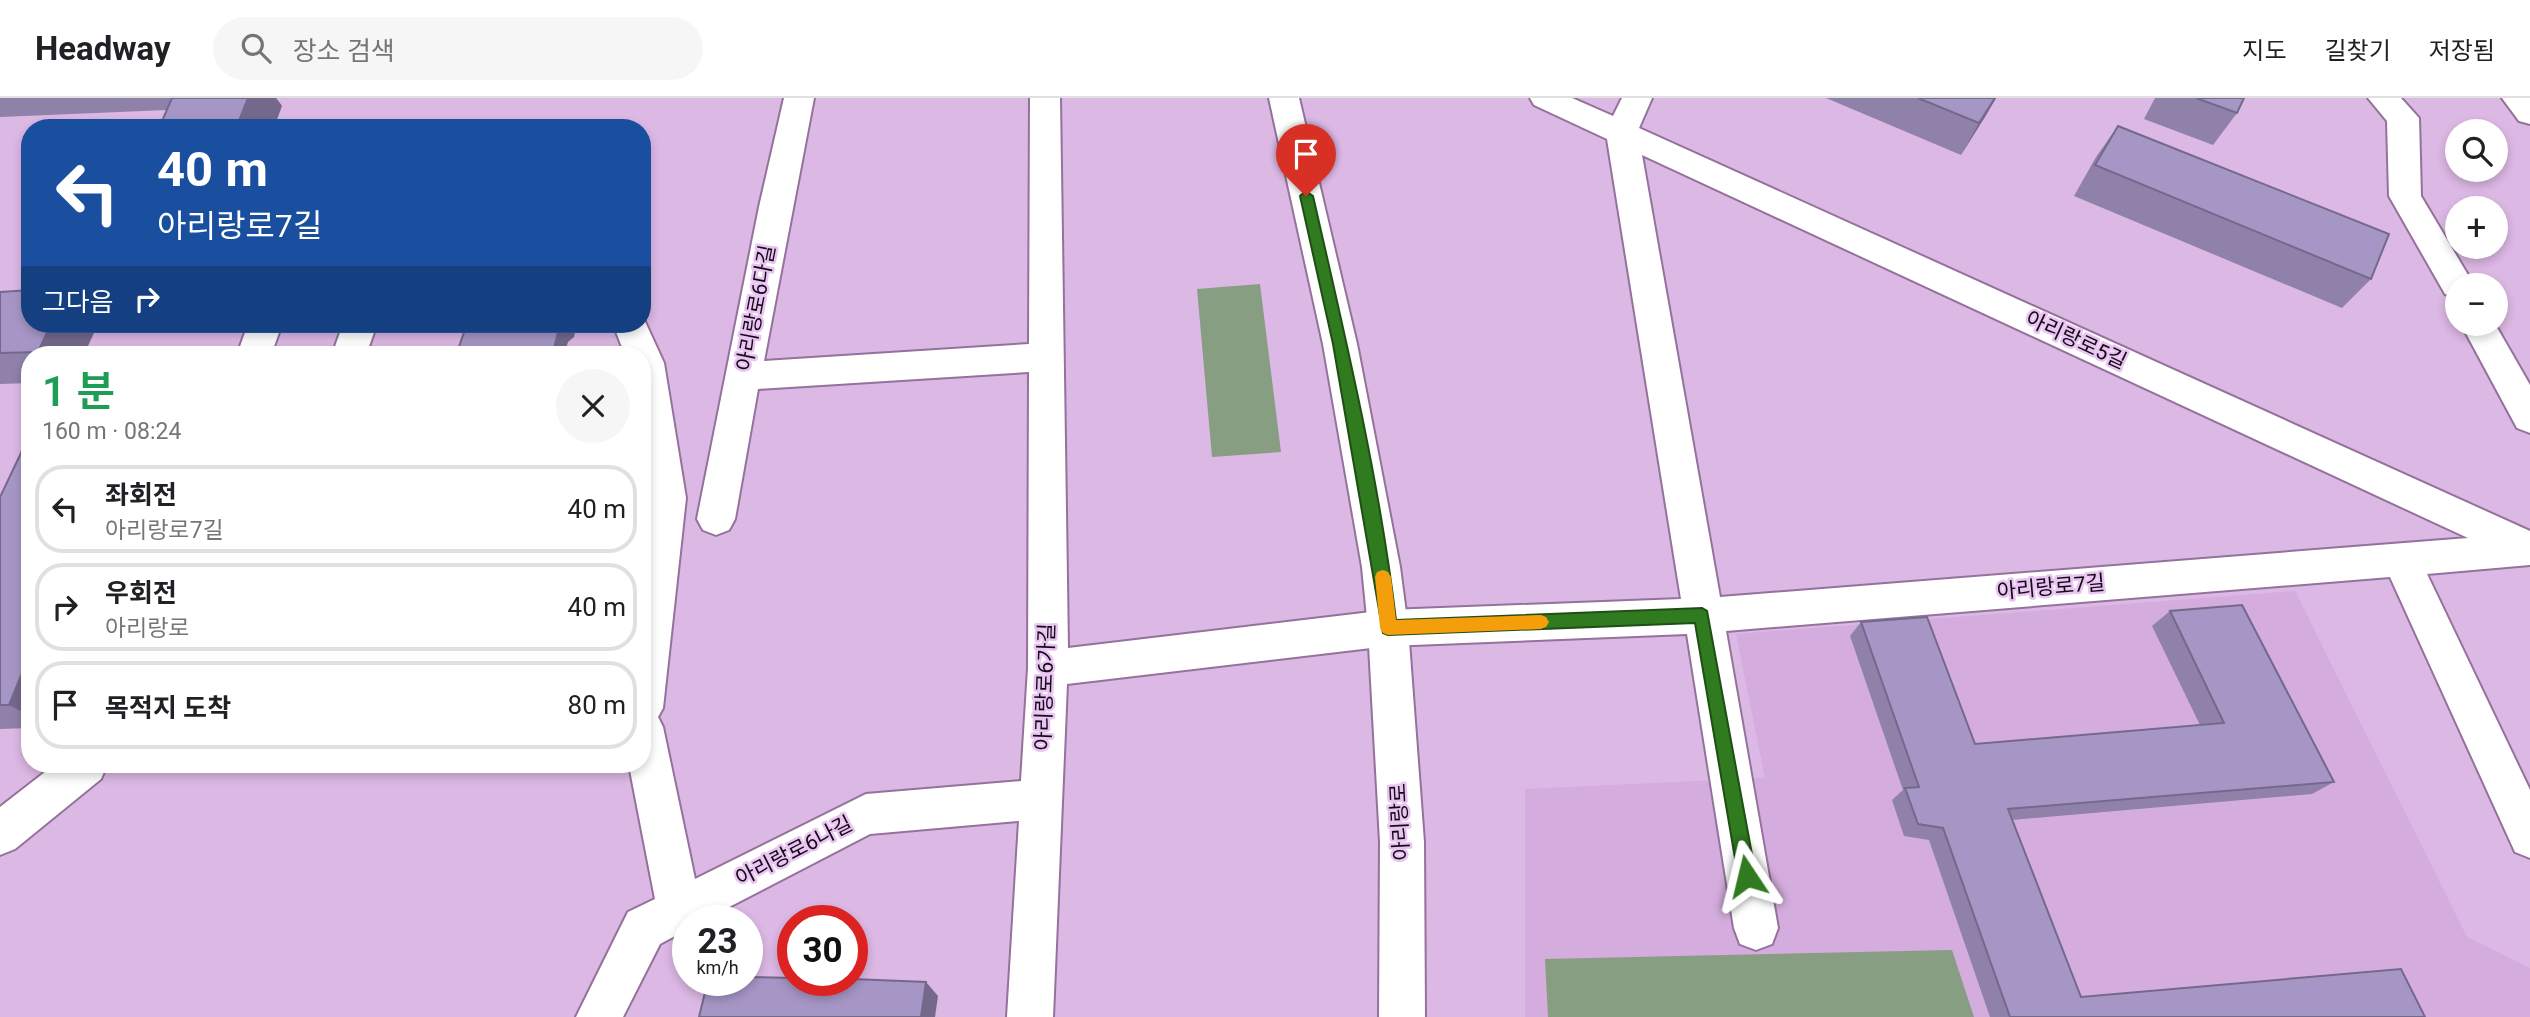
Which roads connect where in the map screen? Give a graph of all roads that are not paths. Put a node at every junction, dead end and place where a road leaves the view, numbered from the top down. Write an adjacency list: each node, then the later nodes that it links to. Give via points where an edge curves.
1 (799, 98): 13 (street, 아리랑로6다길)
2 (1045, 98): 12 (street, 아리랑로6가길)
3 (1284, 98): 20 (street, 아리랑로, via 1340,344)
4 (1545, 98): 9 (street, 아리랑로5길)
5 (1637, 98): 9 (street)
6 (2384, 98): 10 (street, via 2403,118 2405,196)
7 (2517, 98): 8 (street)
8 (2530, 113)
9 (1622, 132): 17 (street, 아리랑로5길); 19 (street)
10 (2450, 273)
11 (2486, 336): 15 (street)
12 (1046, 357): 13 (street); 22 (street, 아리랑로6가길)
13 (743, 376): 16 (street, 아리랑로6다길)
14 (651, 395): 21 (street, via 667,498)
15 (2530, 418)
16 (716, 519)
17 (2530, 548): 18 (street, 아리랑로7길)
18 (2401, 559): 19 (street, 아리랑로7길); 27 (street)
19 (1702, 616): 20 (street, 아리랑로7길); 31 (street)
20 (1388, 628): 22 (street); 34 (street, 아리랑로, via 1402,842)
21 (651, 632)
22 (1048, 668): 25 (street, 아리랑로6가길)
23 (651, 772): 28 (street)
24 (76, 773): 26 (street)
25 (1041, 799): 29 (street, 아리랑로6나길, via 866,814); 33 (street, 아리랑로6가길)
26 (0, 834)
27 (2530, 837)
28 (678, 905)
29 (689, 905)
30 (672, 914): 32 (street, 아리랑로6나길, via 644,928)
31 (1756, 928)
32 (599, 1017)
33 (1030, 1017)
34 (1402, 1017)

